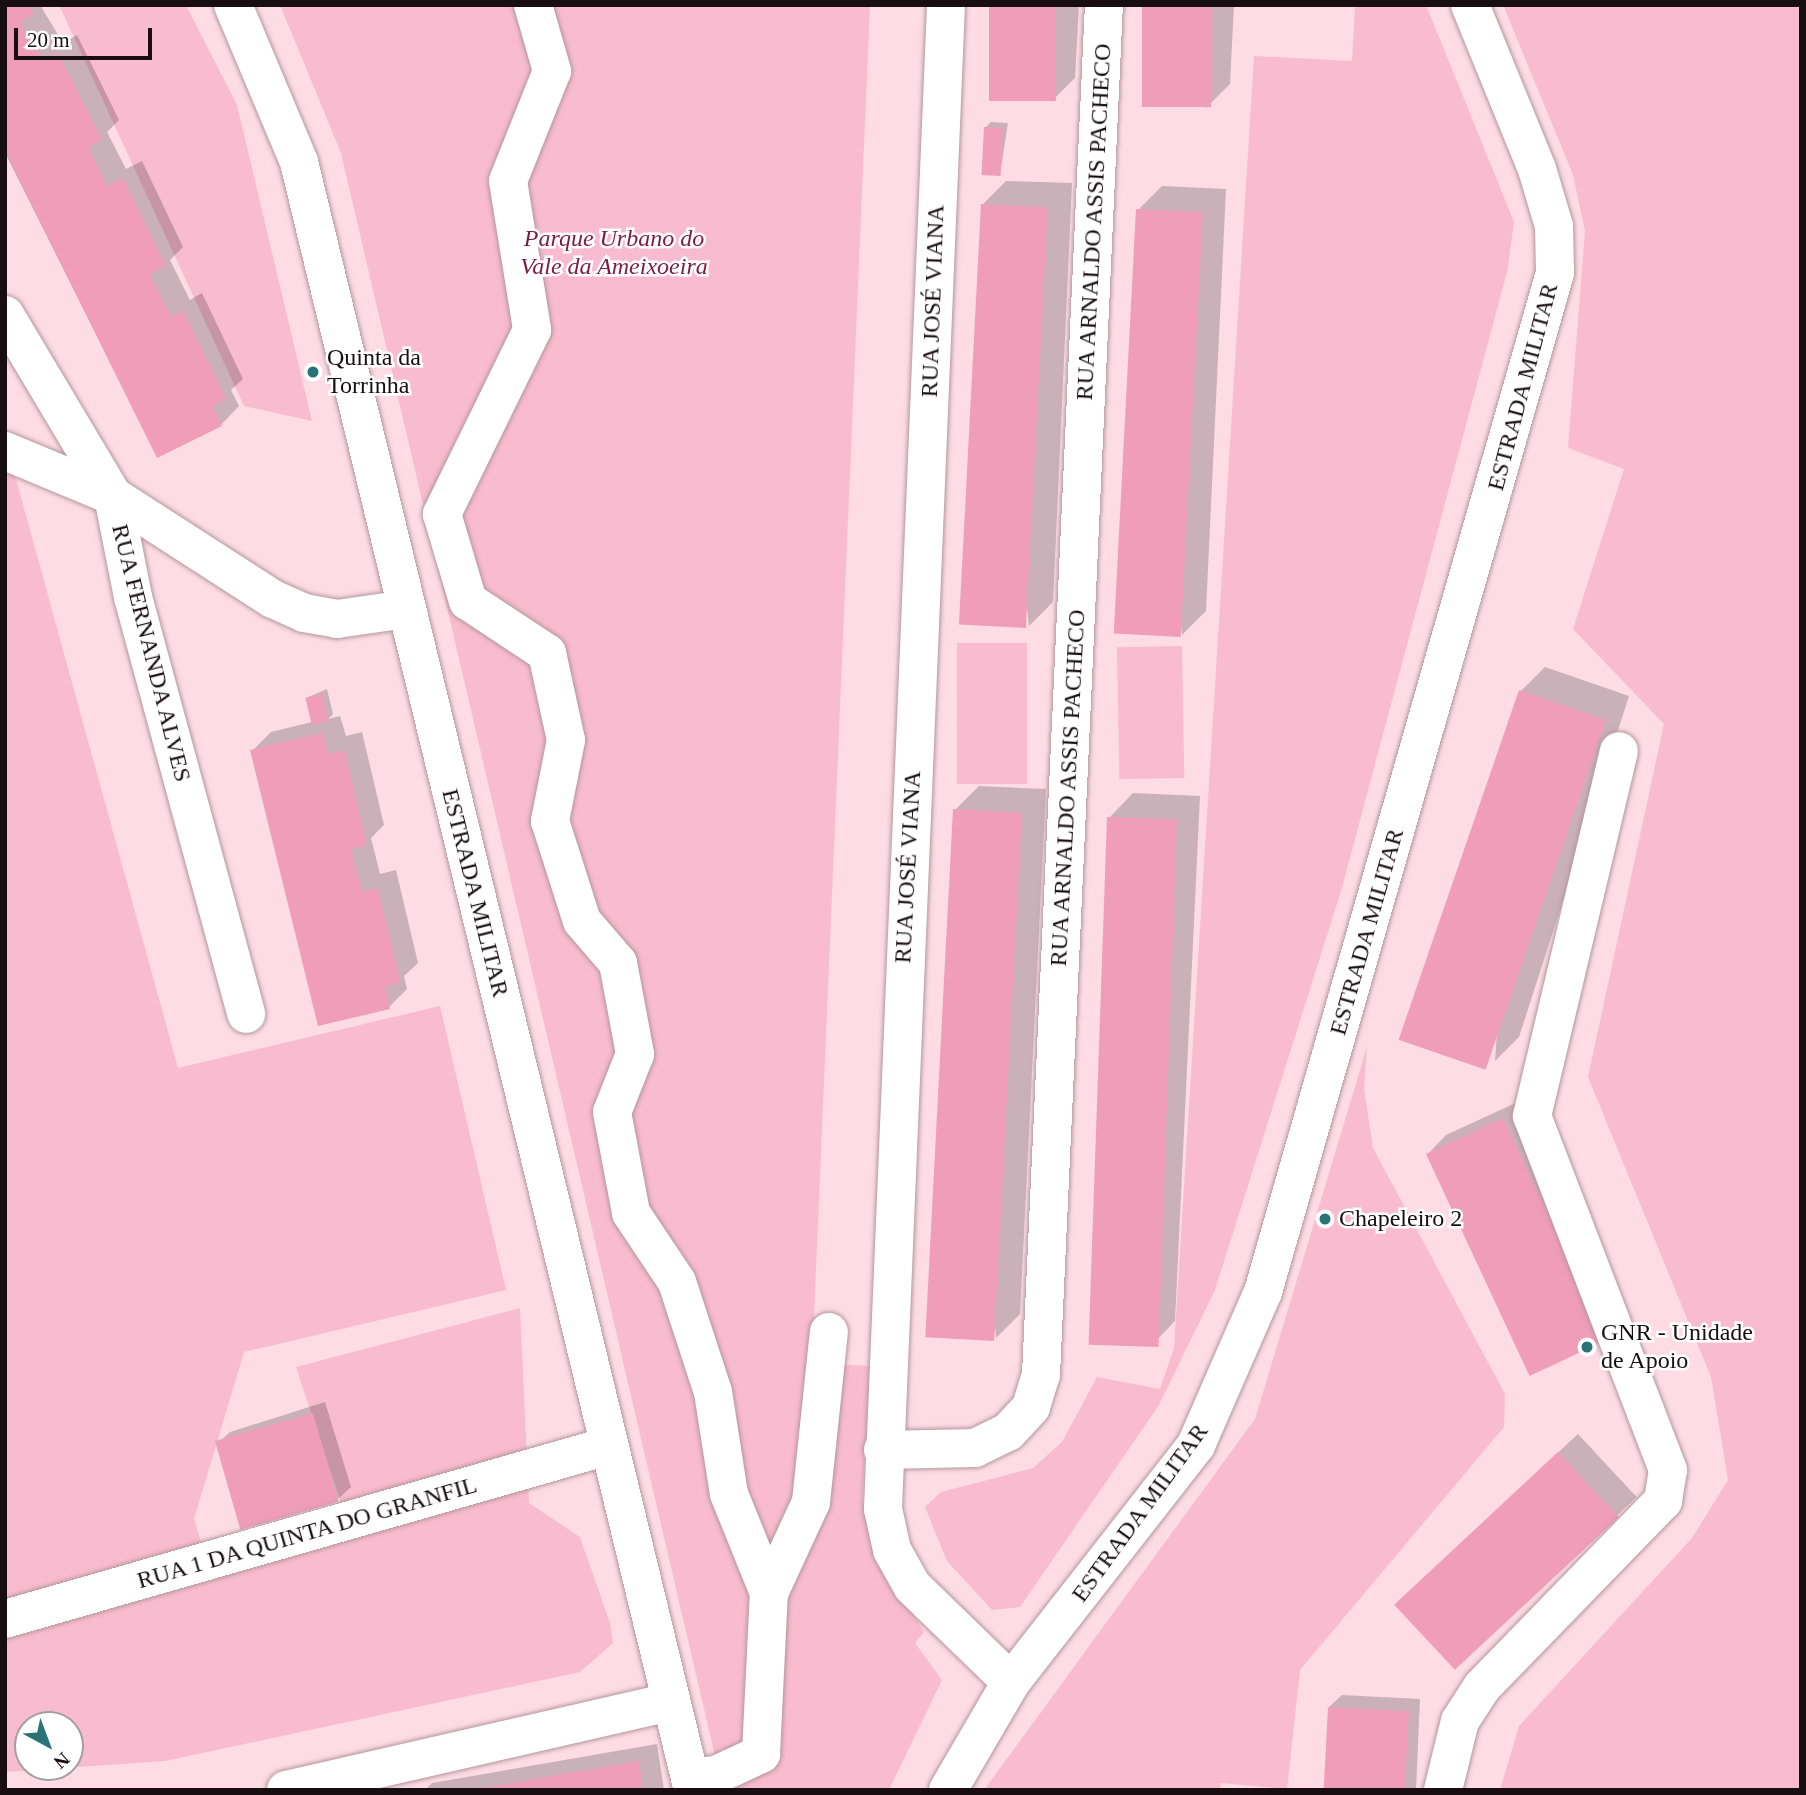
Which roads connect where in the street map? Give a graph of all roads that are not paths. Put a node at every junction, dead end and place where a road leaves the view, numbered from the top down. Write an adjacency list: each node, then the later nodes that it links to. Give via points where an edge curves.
1 (233, 5): 9 (street, ESTRADA MILITAR, via 299,162)
2 (533, 5): 15 (street, via 552,71 508,181 532,330 442,514 468,601 547,653 566,740 550,821 582,921 618,963 635,1054 612,1112 631,1213 677,1282 713,1392 729,1493)
3 (946, 5): 14 (street, RUA JOSÉ VIANA)
4 (1104, 5): 14 (street, RUA ARNALDO ASSIS PACHECO, via 1041,1375 1031,1407 1016,1423 975,1448)
5 (1470, 5): 17 (street, ESTRADA MILITAR, via 1554,226 1555,273 1543,323 1263,1292 1236,1363 1196,1444)
6 (5, 315): 8 (street, RUA FERNANDA ALVES)
7 (5, 451): 8 (street)
8 (113, 496): 9 (street, via 273,599 304,612 337,619); 11 (street, RUA FERNANDA ALVES, via 133,597)
9 (406, 609): 13 (street, ESTRADA MILITAR)
10 (1619, 751): 22 (street, via 1532,1116 1668,1470 1663,1501 1482,1687 1460,1721)
11 (246, 1014)
12 (829, 1332): 15 (street, via 811,1502)
13 (608, 1446): 16 (street, RUA 1 DA QUINTA DO GRANFIL); 18 (street, ESTRADA MILITAR)
14 (883, 1450): 17 (street, RUA JOSÉ VIANA, via 883,1509 892,1550 912,1586)
15 (769, 1593): 19 (street, via 761,1754)
16 (5, 1619)
17 (1011, 1682): 21 (street, ESTRADA MILITAR)
18 (671, 1702): 19 (street, ESTRADA MILITAR); 20 (street)
19 (691, 1783)
20 (286, 1790)
21 (947, 1790)
22 (1444, 1790)

